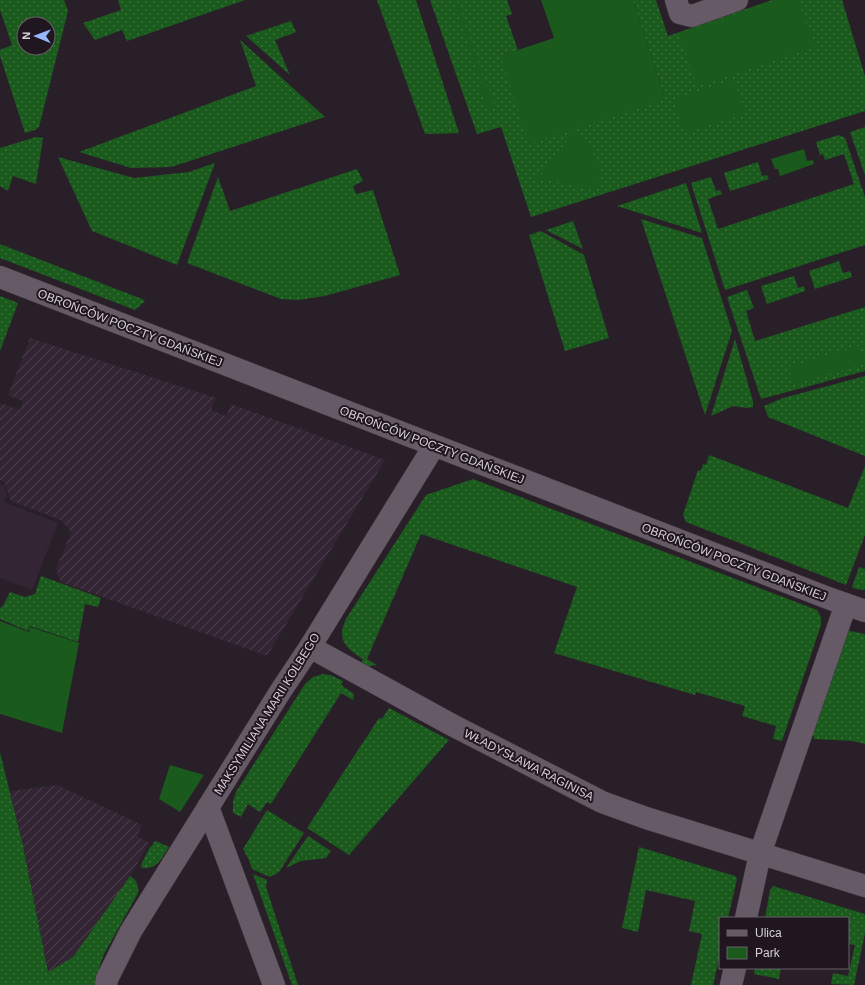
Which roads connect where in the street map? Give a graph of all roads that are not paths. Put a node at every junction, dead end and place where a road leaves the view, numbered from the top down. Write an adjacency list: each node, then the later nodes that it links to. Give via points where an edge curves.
1 (676, 0): 2 (street, via 680,12 692,16)
2 (737, 0)
3 (0, 277): 4 (street, OBROŃCÓW POCZTY GDAŃSKIEJ)
4 (434, 446): 5 (street, OBROŃCÓW POCZTY GDAŃSKIEJ); 6 (street, MAKSYMILIANA MARII KOLBEGO)
5 (855, 608): 8 (street)
6 (310, 647): 7 (street, MAKSYMILIANA MARII KOLBEGO); 8 (street, WŁADYSŁAWA RAGINISA, via 452,726 602,802)
7 (208, 807): 12 (street, MAKSYMILIANA MARII KOLBEGO, via 131,931); 13 (street)
8 (760, 854): 9 (street, WŁADYSŁAWA RAGINISA); 10 (street)
9 (865, 886)
10 (746, 917)
11 (735, 969): 14 (street)
12 (106, 985)
13 (274, 985)
14 (731, 985)

